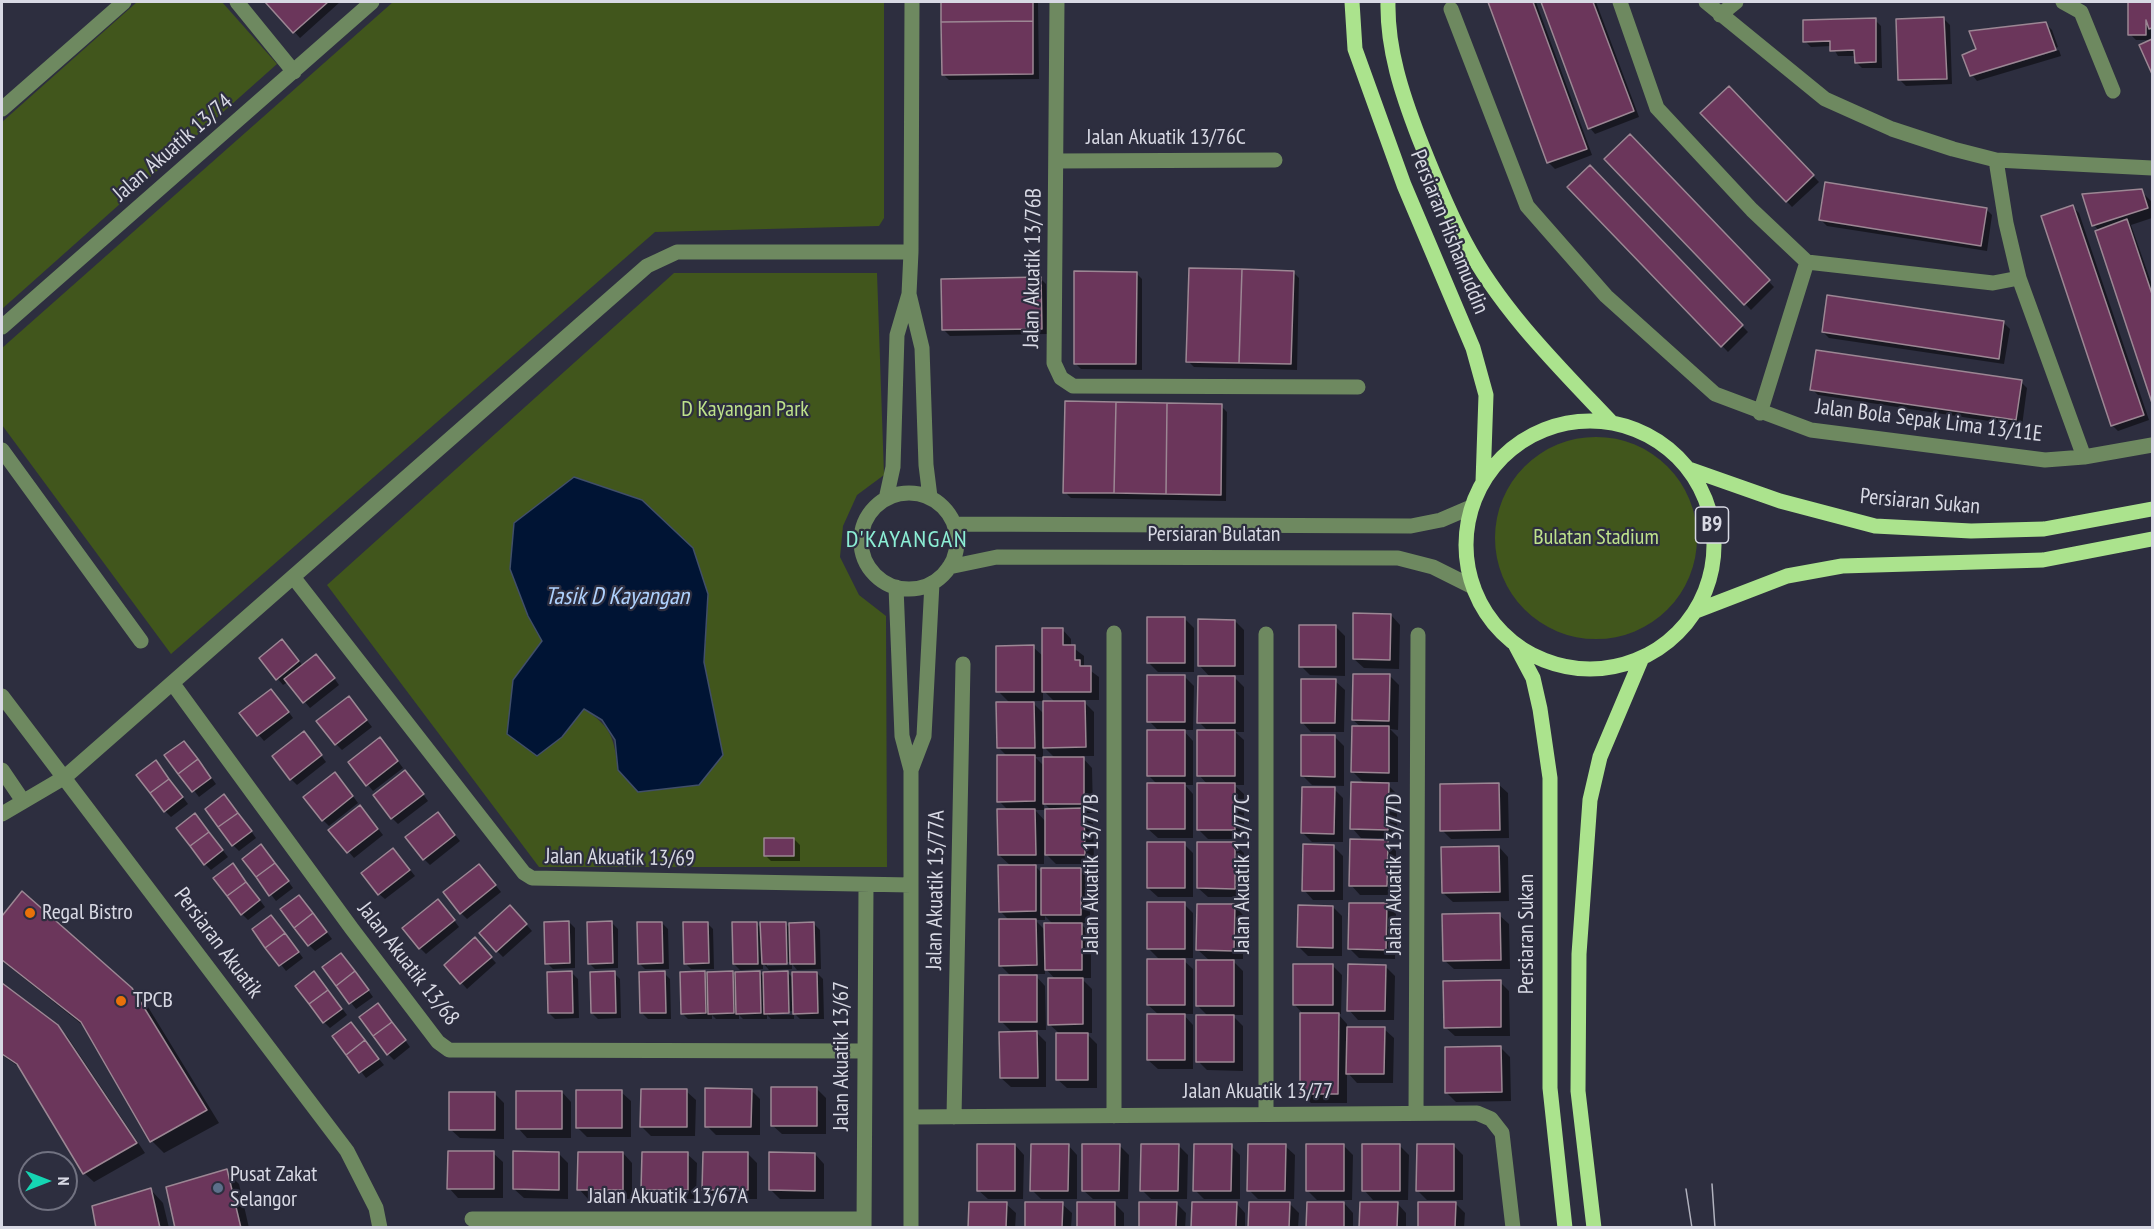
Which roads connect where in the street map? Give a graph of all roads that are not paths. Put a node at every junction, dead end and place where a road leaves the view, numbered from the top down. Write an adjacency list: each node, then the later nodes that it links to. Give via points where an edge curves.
1 (124, 2): 16 (street)
2 (237, 2): 14 (street)
3 (372, 2): 14 (street, Jalan Akuatik 13/74)
4 (912, 2): 21 (street)
5 (1057, 2): 19 (street, Jalan Akuatik 13/76B)
6 (1352, 2): 33 (main road, Persiaran Hishamuddin, via 1355,49 1404,185 1473,348 1486,395)
7 (1388, 2): 28 (main road, Persiaran Hishamuddin, via 1391,49 1406,104 1436,183 1465,243 1506,304)
8 (1620, 2): 22 (street, via 1657,108 1752,210)
9 (1706, 2): 13 (street)
10 (1736, 2): 13 (street)
11 (2063, 2): 15 (street, via 2081,12)
12 (1451, 9): 27 (street, Jalan Bola Sepak Lima 13/11E, via 1527,206 1606,296 1715,394)
13 (1720, 15): 18 (street, via 1825,99 1892,129)
14 (294, 72): 25 (street, Jalan Akuatik 13/74)
15 (2113, 91)
16 (2, 109)
17 (1275, 160): 19 (street, Jalan Akuatik 13/76C)
18 (1996, 160): 20 (street); 23 (street)
19 (1057, 161): 26 (street, Jalan Akuatik 13/76B, via 1054,363 1061,378 1073,386)
20 (2152, 168)
21 (911, 252): 24 (street); 41 (street, via 677,252 661,257)
22 (1807, 262): 23 (street, via 1993,284); 27 (street)
23 (2019, 278): 31 (street)
24 (909, 294): 34 (street, via 922,348); 35 (street, via 897,335 893,467)
25 (2, 327)
26 (1358, 387)
27 (1760, 412): 31 (street, Jalan Bola Sepak Lima 13/11E, via 1811,430 2045,460)
28 (1611, 422): 32 (main road, B9, via 1650,436); 33 (main road, B9, via 1574,421 1538,432 1507,453)
29 (2152, 445): 31 (street, Jalan Bola Sepak Lima 13/11E)
30 (2, 450): 49 (street)
31 (2084, 457)
32 (1689, 469): 37 (main road, Persiaran Sukan / B9, via 1780,501 1875,526 1971,531 2044,529); 45 (main road, B9, via 1707,502 1715,539 1711,577)
33 (1484, 482): 36 (main road, B9)
34 (930, 498): 35 (street, via 915,493); 38 (street, via 940,504)
35 (886, 499): 43 (street, via 865,522 861,538 863,554 876,575)
36 (1469, 508): 38 (street, Persiaran Bulatan, via 1441,520 1411,526); 44 (main road, B9, via 1466,543)
37 (2152, 509)
38 (954, 524): 40 (street, via 957,546)
39 (2152, 539): 45 (main road, via 2043,560 1842,566 1787,576)
40 (949, 567): 42 (street); 44 (street, Persiaran Bulatan, via 997,557 1398,558 1433,567)
41 (294, 578): 53 (street); 61 (street, Jalan Akuatik 13/69, via 524,873 532,878)
42 (932, 583): 43 (street, via 909,589); 56 (street, via 924,736)
43 (896, 587): 56 (street, via 902,736)
44 (1473, 587): 50 (main road, B9, via 1490,619)
45 (1696, 611): 51 (main road, B9, via 1675,637)
46 (1114, 633): 65 (street, Jalan Akuatik 13/77B)
47 (1266, 634): 64 (street, Jalan Akuatik 13/77C)
48 (1418, 635): 63 (street, Jalan Akuatik 13/77D)
49 (141, 641)
50 (1516, 646): 51 (main road, B9, via 1555,665 1587,669); 73 (main road, Persiaran Sukan / B9, via 1533,678 1550,778 1550,1088)
51 (1641, 660): 74 (main road, via 1600,757 1590,800 1579,954 1578,1091)
52 (963, 664): 67 (street, Jalan Akuatik 13/77A)
53 (173, 684): 57 (street); 62 (street, Jalan Akuatik 13/68, via 352,929 438,1042 449,1050)
54 (2, 696): 57 (street, Persiaran Akuatik)
55 (2, 770): 58 (street)
56 (911, 770): 60 (street)
57 (65, 777): 58 (street); 70 (street, Persiaran Akuatik, via 347,1152 376,1208)
58 (23, 801): 59 (street)
59 (2, 814)
60 (911, 885): 61 (street, Jalan Akuatik 13/69); 66 (street)
61 (866, 886): 62 (street, Jalan Akuatik 13/67)
62 (865, 1051): 69 (street, Jalan Akuatik 13/67)
63 (1416, 1113): 64 (street, Jalan Akuatik 13/77); 72 (street, Jalan Akuatik 13/77, via 1477,1113 1491,1119 1502,1133)
64 (1266, 1114): 65 (street, Jalan Akuatik 13/77)
65 (1114, 1116): 67 (street, Jalan Akuatik 13/77)
66 (911, 1117): 67 (street, Jalan Akuatik 13/77); 71 (street)
67 (954, 1117)
68 (472, 1219): 69 (street, Jalan Akuatik 13/67A)
69 (864, 1223)
70 (380, 1227)
71 (911, 1227)
72 (1513, 1227)
73 (1565, 1227)
74 (1594, 1227)

